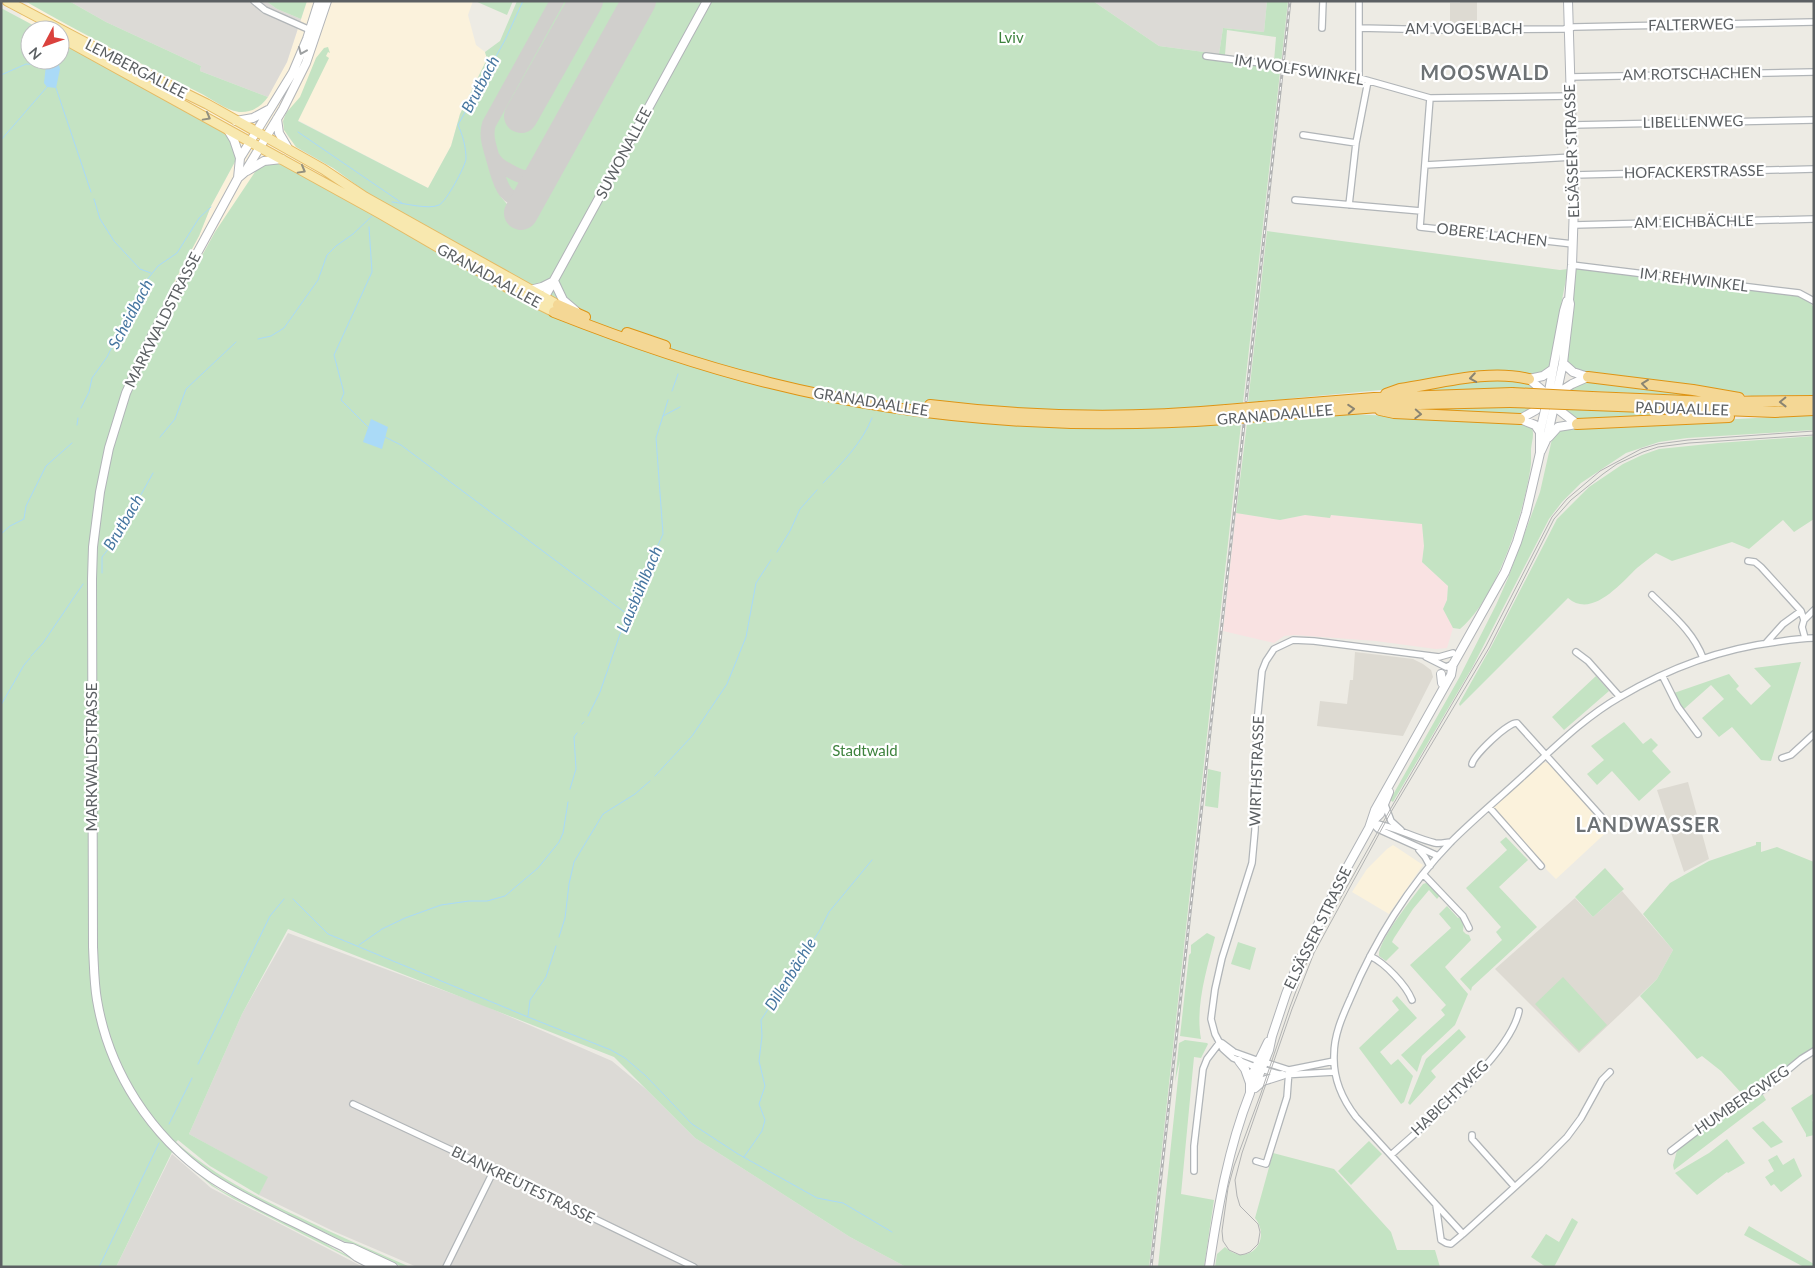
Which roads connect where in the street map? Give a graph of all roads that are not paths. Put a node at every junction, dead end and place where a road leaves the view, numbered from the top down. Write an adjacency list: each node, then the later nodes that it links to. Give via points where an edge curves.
1 (7, 1): 28 (main road, LEMBERGALLEE)
2 (254, 1): 15 (street, via 265,10)
3 (319, 1): 15 (main road, MARKWALDSTRASSE)
4 (327, 1): 16 (main road, MARKWALDSTRASSE)
5 (708, 1): 53 (main road, SUWONALLEE)
6 (1323, 1): 12 (street)
7 (1359, 1): 13 (street)
8 (1568, 1): 14 (main road, ELSÄSSER STRASSE)
9 (1, 5): 10 (main road)
10 (29, 20)
11 (1814, 22): 14 (street, FALTERWEG)
12 (1322, 28)
13 (1359, 28): 14 (street, AM VOGELBACH); 21 (street)
14 (1568, 28): 20 (main road, ELSÄSSER STRASSE)
15 (310, 30): 16 (main road); 25 (main road, MARKWALDSTRASSE, one-way to 25, via 293,72)
16 (318, 33): 26 (main road, MARKWALDSTRASSE)
17 (70, 42): 30 (main road, LEMBERGALLEE, one-way to 30)
18 (1206, 56): 21 (street, IM WOLFSWINKEL)
19 (1814, 72): 20 (street, AM ROTSCHACHEN)
20 (1570, 76): 23 (main road, ELSÄSSER STRASSE)
21 (1359, 78): 22 (street, IM WOLFSWINKEL)
22 (1368, 81): 24 (street, IM WOLFSWINKEL); 35 (street)
23 (1570, 96): 24 (street, IM WOLFSWINKEL); 29 (main road, ELSÄSSER STRASSE)
24 (1430, 98): 41 (street, OBERE LACHEN)
25 (270, 109): 28 (main road, via 253,118); 31 (main road, MARKWALDSTRASSE)
26 (277, 119): 33 (main road, MARKWALDSTRASSE); 37 (main road, via 279,133)
27 (1814, 120): 29 (street, LIBELLENWEG)
28 (236, 121): 31 (main road, LEMBERGALLEE)
29 (1572, 125): 38 (main road, ELSÄSSER STRASSE)
30 (227, 128): 34 (main road, LEMBERGALLEE); 39 (main road)
31 (256, 131): 33 (main road, LEMBERGALLEE); 34 (main road, MARKWALDSTRASSE)
32 (1303, 135): 35 (street)
33 (266, 137): 36 (main road, MARKWALDSTRASSE); 37 (main road, GRANADAALLEE)
34 (250, 141): 36 (main road, GRANADAALLEE); 39 (main road, MARKWALDSTRASSE)
35 (1356, 142): 47 (street)
36 (259, 146): 40 (main road, GRANADAALLEE); 43 (main road, MARKWALDSTRASSE)
37 (289, 150): 54 (main road, GRANADAALLEE)
38 (1573, 157): 41 (street); 44 (main road, ELSÄSSER STRASSE)
39 (240, 158): 45 (main road, MARKWALDSTRASSE)
40 (283, 159): 43 (main road, via 264,161); 57 (main road, GRANADAALLEE, one-way to 57)
41 (1425, 165): 48 (street, OBERE LACHEN)
42 (1814, 169): 44 (street, HOFACKERSTRASSE)
43 (245, 172): 45 (main road, MARKWALDSTRASSE)
44 (1574, 175): 50 (main road, ELSÄSSER STRASSE)
45 (238, 178): 140 (main road, MARKWALDSTRASSE, via 137,366 116,423 100,492 93,547 92,596 95,984 100,1017 117,1067 139,1105 169,1142 225,1186)
46 (1295, 200): 47 (street)
47 (1349, 205): 48 (street)
48 (1421, 211): 51 (street, OBERE LACHEN, via 1420,226)
49 (1814, 219): 50 (street, AM EICHBÄCHLE)
50 (1574, 225): 51 (main road, ELSÄSSER STRASSE)
51 (1573, 244): 52 (main road, ELSÄSSER STRASSE)
52 (1572, 265): 55 (main road, ELSÄSSER STRASSE); 56 (street, IM REHWINKEL, via 1799,293)
53 (554, 281): 54 (main road); 57 (main road, SUWONALLEE); 59 (main road, via 563,300)
54 (530, 290): 57 (main road, GRANADAALLEE)
55 (1569, 300): 60 (main road, ELSÄSSER STRASSE); 61 (main road, ELSÄSSER STRASSE, via 1565,303)
56 (1814, 300)
57 (542, 302): 58 (main road, GRANADAALLEE)
58 (556, 308): 59 (highway, GRANADAALLEE); 72 (highway, GRANADAALLEE, via 634,343 690,361 845,400 976,417 1068,424 1151,423)
59 (579, 314): 72 (highway, GRANADAALLEE, via 658,344 738,368 808,386 882,399 1080,415)
60 (1563, 363): 62 (main road, via 1572,372); 64 (main road, ELSÄSSER STRASSE)
61 (1553, 369): 63 (main road); 64 (main road, ELSÄSSER STRASSE)
62 (1588, 377): 64 (main road); 67 (highway, one-way to 62, via 1729,395)
63 (1530, 379): 64 (main road); 68 (highway, one-way to 68, via 1488,376 1400,389)
64 (1552, 397): 65 (highway, PADUAALLEE, bridge); 68 (highway, GRANADAALLEE, bridge); 74 (main road); 75 (main road, ELSÄSSER STRASSE); 76 (main road, ELSÄSSER STRASSE)
65 (1592, 401): 67 (highway, PADUAALLEE); 71 (highway, PADUAALLEE)
66 (1814, 401): 67 (highway, PADUAALLEE, one-way to 67)
67 (1751, 402)
68 (1372, 403): 72 (highway, GRANADAALLEE, bridge); 73 (highway, one-way to 73, via 1394,413)
69 (1536, 410): 73 (main road)
70 (1814, 410): 71 (highway, PADUAALLEE)
71 (1774, 412): 74 (highway)
72 (1226, 414)
73 (1520, 419): 75 (main road, via 1535,425)
74 (1577, 424): 76 (main road, via 1558,427)
75 (1540, 432): 77 (main road, ELSÄSSER STRASSE)
76 (1547, 438): 77 (main road, ELSÄSSER STRASSE)
77 (1540, 453): 86 (main road, ELSÄSSER STRASSE, via 1526,513 1506,572)
78 (1748, 561): 81 (street, via 1761,567)
79 (1652, 595): 91 (street, via 1696,640)
80 (1814, 610): 82 (street)
81 (1800, 611): 82 (street); 85 (street)
82 (1804, 620): 83 (street)
83 (1805, 638): 84 (street); 85 (street)
84 (1814, 638)
85 (1766, 643): 91 (street)
86 (1463, 646): 88 (main road); 93 (main road, ELSÄSSER STRASSE)
87 (1576, 652): 98 (street)
88 (1453, 653): 90 (street, WIRTHSTRASSE)
89 (1424, 656): 90 (street, WIRTHSTRASSE); 92 (street, WIRTHSTRASSE); 121 (street, WIRTHSTRASSE, via 1293,640 1274,649 1266,660 1257,723 1252,863 1222,958 1212,1007 1212,1027)
90 (1439, 657): 93 (street, WIRTHSTRASSE)
91 (1703, 658): 95 (street)
92 (1434, 662): 93 (street, via 1446,667); 94 (street)
93 (1453, 664): 96 (main road, ELSÄSSER STRASSE); 97 (main road, ELSÄSSER STRASSE, via 1451,675)
94 (1441, 674): 96 (main road)
95 (1662, 675): 98 (street); 99 (street, via 1678,707)
96 (1442, 683): 97 (main road, ELSÄSSER STRASSE)
97 (1440, 694): 104 (main road, ELSÄSSER STRASSE)
98 (1620, 697): 101 (street)
99 (1698, 734)
100 (1814, 734): 102 (street, via 1791,755)
101 (1546, 754): 103 (street, via 1514,722 1478,753); 106 (street); 107 (street)
102 (1782, 758)
103 (1472, 764)
104 (1394, 778): 105 (main road, ELSÄSSER STRASSE); 108 (main road, ELSÄSSER STRASSE, via 1375,810)
105 (1385, 805): 108 (main road, ELSÄSSER STRASSE); 109 (street, via 1391,820)
106 (1489, 807): 111 (street); 115 (street)
107 (1607, 823)
108 (1374, 825): 109 (street); 112 (street); 125 (main road, ELSÄSSER STRASSE, via 1302,953 1269,1050)
109 (1402, 831): 110 (street)
110 (1427, 842): 111 (street); 113 (street)
111 (1451, 842): 113 (street)
112 (1418, 848): 113 (street); 114 (street)
113 (1438, 856): 114 (street)
114 (1430, 866): 116 (street)
115 (1541, 866)
116 (1424, 875): 117 (street, via 1463,916); 118 (street, via 1394,913)
117 (1469, 928)
118 (1370, 956): 119 (street, via 1384,964); 123 (street, via 1339,1026)
119 (1412, 1000)
120 (1519, 1011): 133 (street, HABICHTWEG, via 1511,1032 1481,1070)
121 (1220, 1042): 124 (street, WIRTHSTRASSE, via 1223,1049); 125 (street); 136 (street, via 1203,1069)
122 (1814, 1051): 132 (street, HUMBERGWEG, via 1766,1088 1714,1118)
123 (1334, 1060): 126 (street); 128 (street)
124 (1239, 1061): 125 (street, WIRTHSTRASSE); 129 (main road)
125 (1260, 1065): 128 (street); 129 (main road, ELSÄSSER STRASSE)
126 (1334, 1072): 128 (street); 133 (street, via 1344,1100)
127 (1610, 1072): 137 (street, via 1567,1137)
128 (1287, 1073): 129 (main road, via 1263,1080); 134 (street, via 1287,1096 1266,1164)
129 (1251, 1088): 145 (main road, ELSÄSSER STRASSE, via 1227,1164)
130 (352, 1104): 135 (street, BLANKREUTESTRASSE)
131 (1472, 1135): 137 (street, via 1472,1140)
132 (1671, 1151)
133 (1391, 1155): 138 (street)
134 (1256, 1161)
135 (494, 1170): 141 (street); 144 (street, BLANKREUTESTRASSE)
136 (1194, 1171)
137 (1514, 1186): 139 (street)
138 (1436, 1205): 139 (street); 139 (street, via 1441,1240 1451,1244)
139 (1463, 1234)
140 (344, 1247): 142 (main road, MARKWALDSTRASSE); 143 (main road, MARKWALDSTRASSE)
141 (448, 1266)
142 (376, 1267)
143 (393, 1267)
144 (694, 1267)
145 (1210, 1267)

